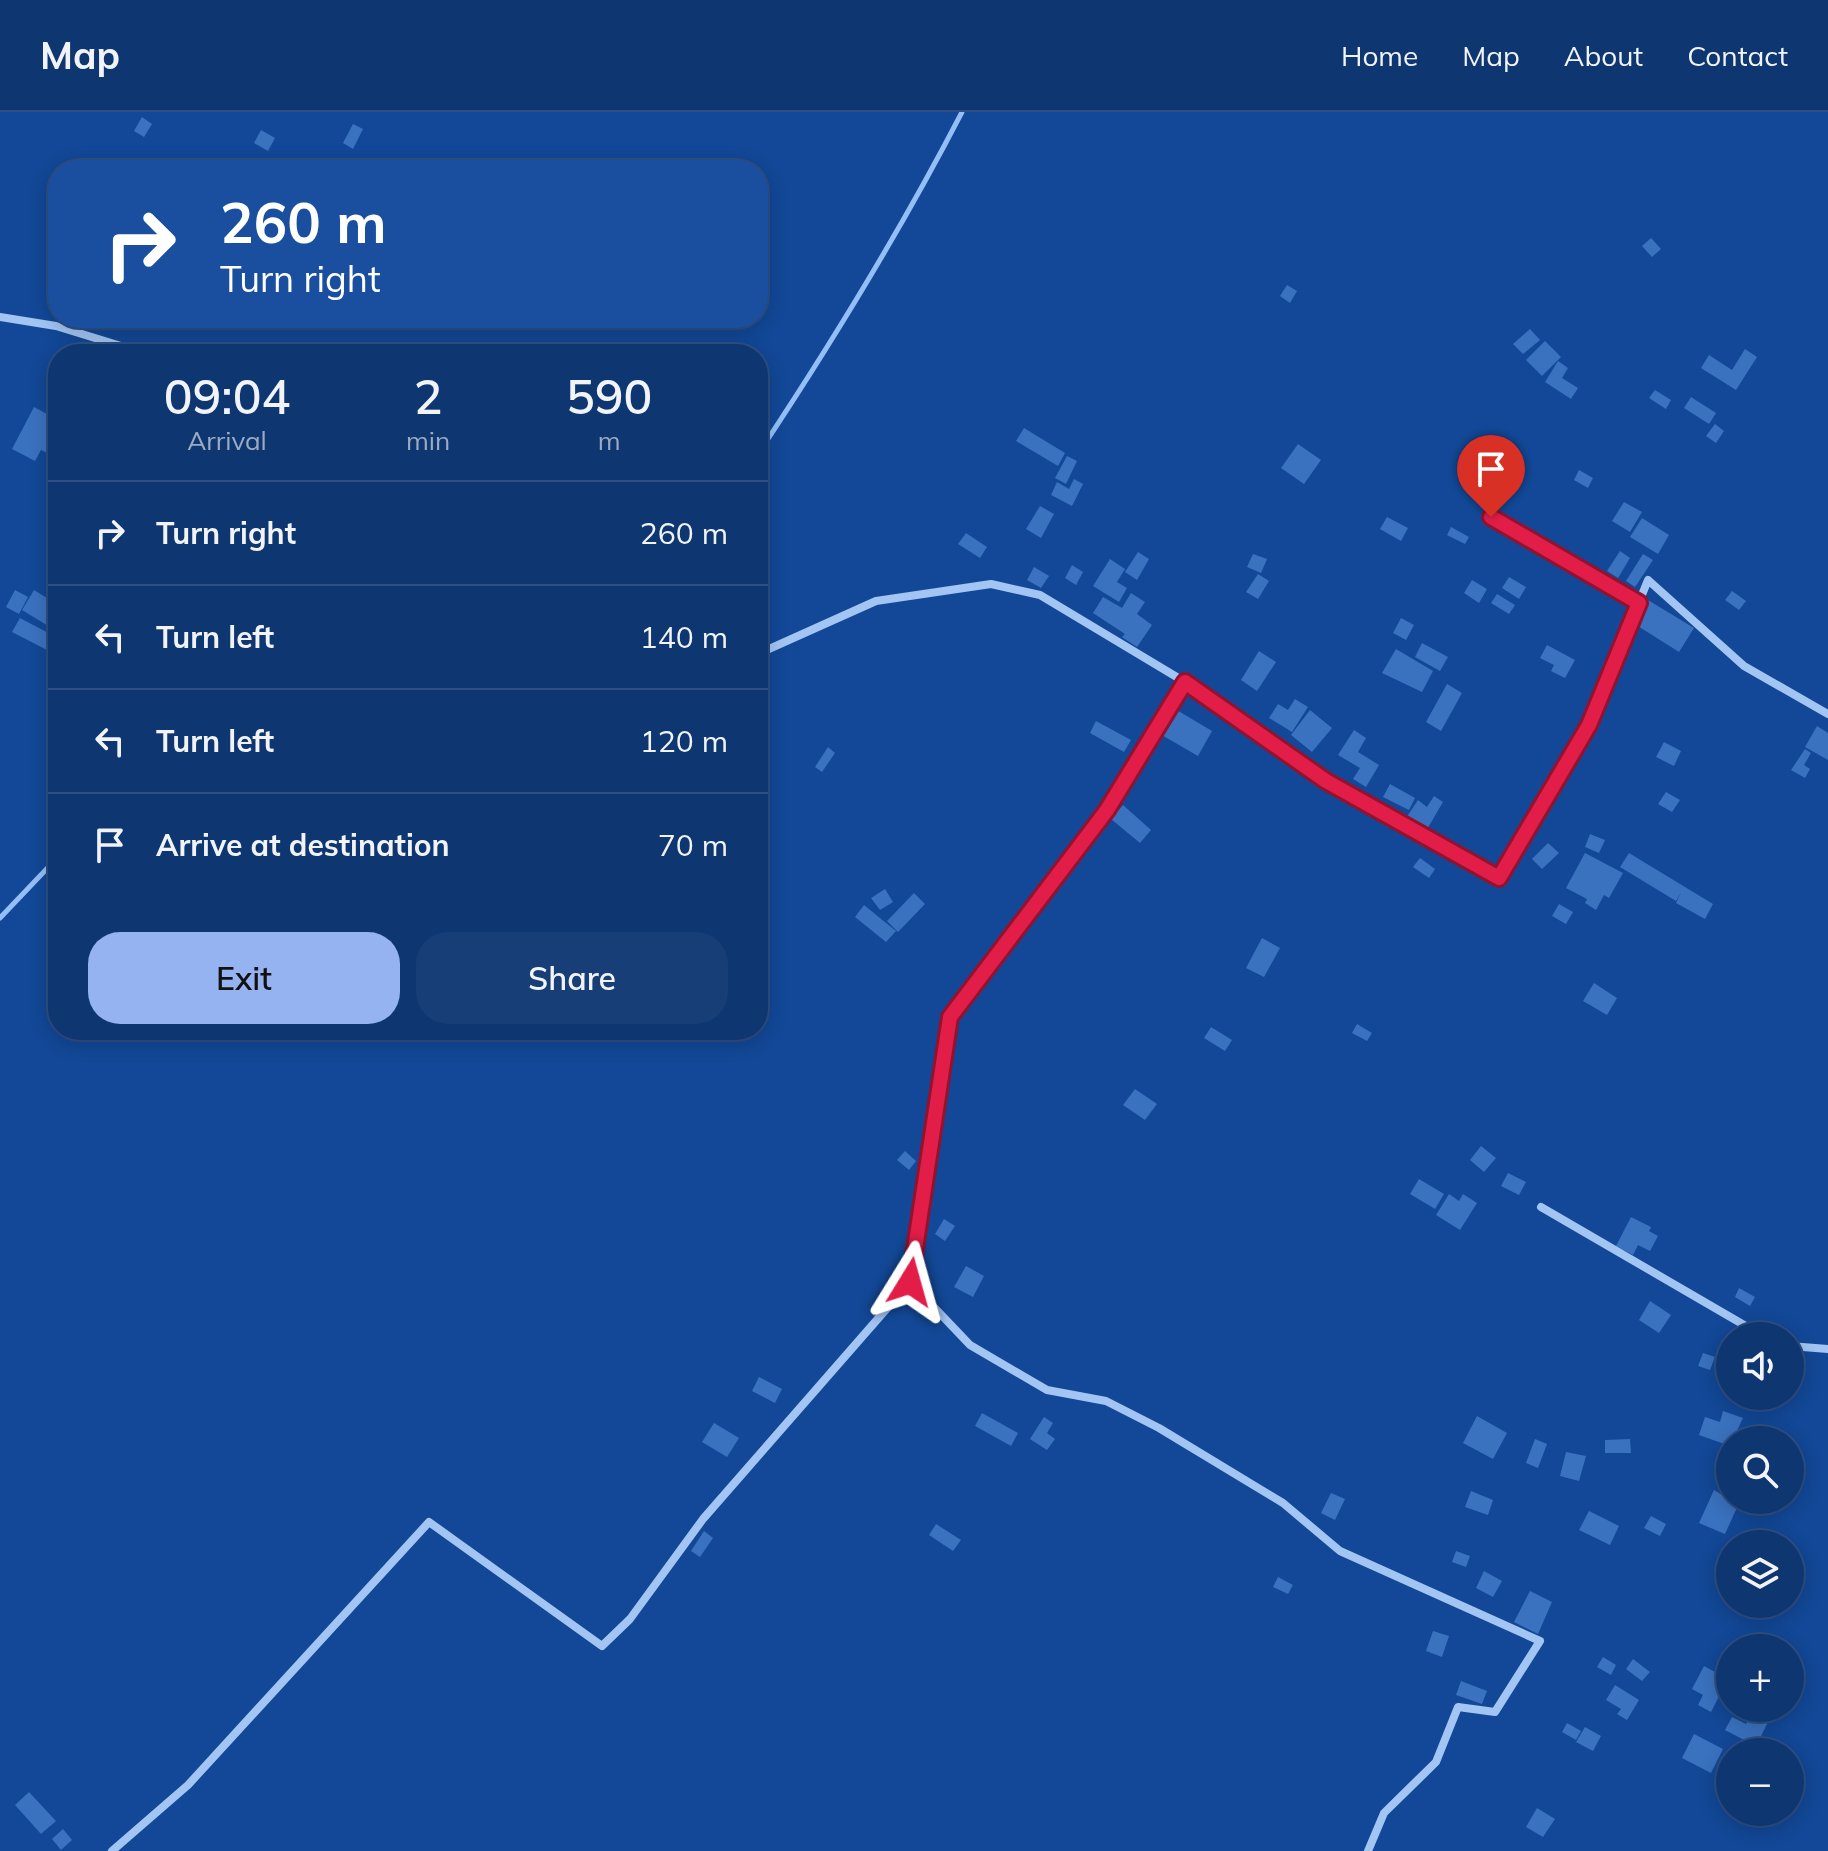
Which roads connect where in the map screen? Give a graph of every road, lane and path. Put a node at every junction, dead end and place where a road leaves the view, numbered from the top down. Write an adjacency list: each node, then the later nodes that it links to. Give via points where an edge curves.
1 (0, 317): 2 (street)
2 (48, 325)
3 (62, 328): 4 (street)
4 (114, 344)
5 (1491, 517): 6 (street)
6 (1639, 603): 8 (street, via 1589,725 1499,878 1326,781); 9 (street, via 1648,580 1744,666)
7 (768, 650): 8 (street, via 876,601 991,584 1040,595)
8 (1185, 682): 11 (street, via 1107,810 950,1017)
9 (1828, 714)
10 (1541, 1207): 12 (street)
11 (910, 1282): 15 (street, via 703,1519 630,1619 602,1646 429,1522 188,1785); 16 (street, via 970,1345 1047,1390 1106,1401 1283,1503 1340,1551 1540,1641 1495,1712 1458,1707 1436,1762 1384,1813)
12 (1739, 1322)
13 (1804, 1347): 14 (street)
14 (1828, 1349)
15 (112, 1851)
16 (1368, 1851)

